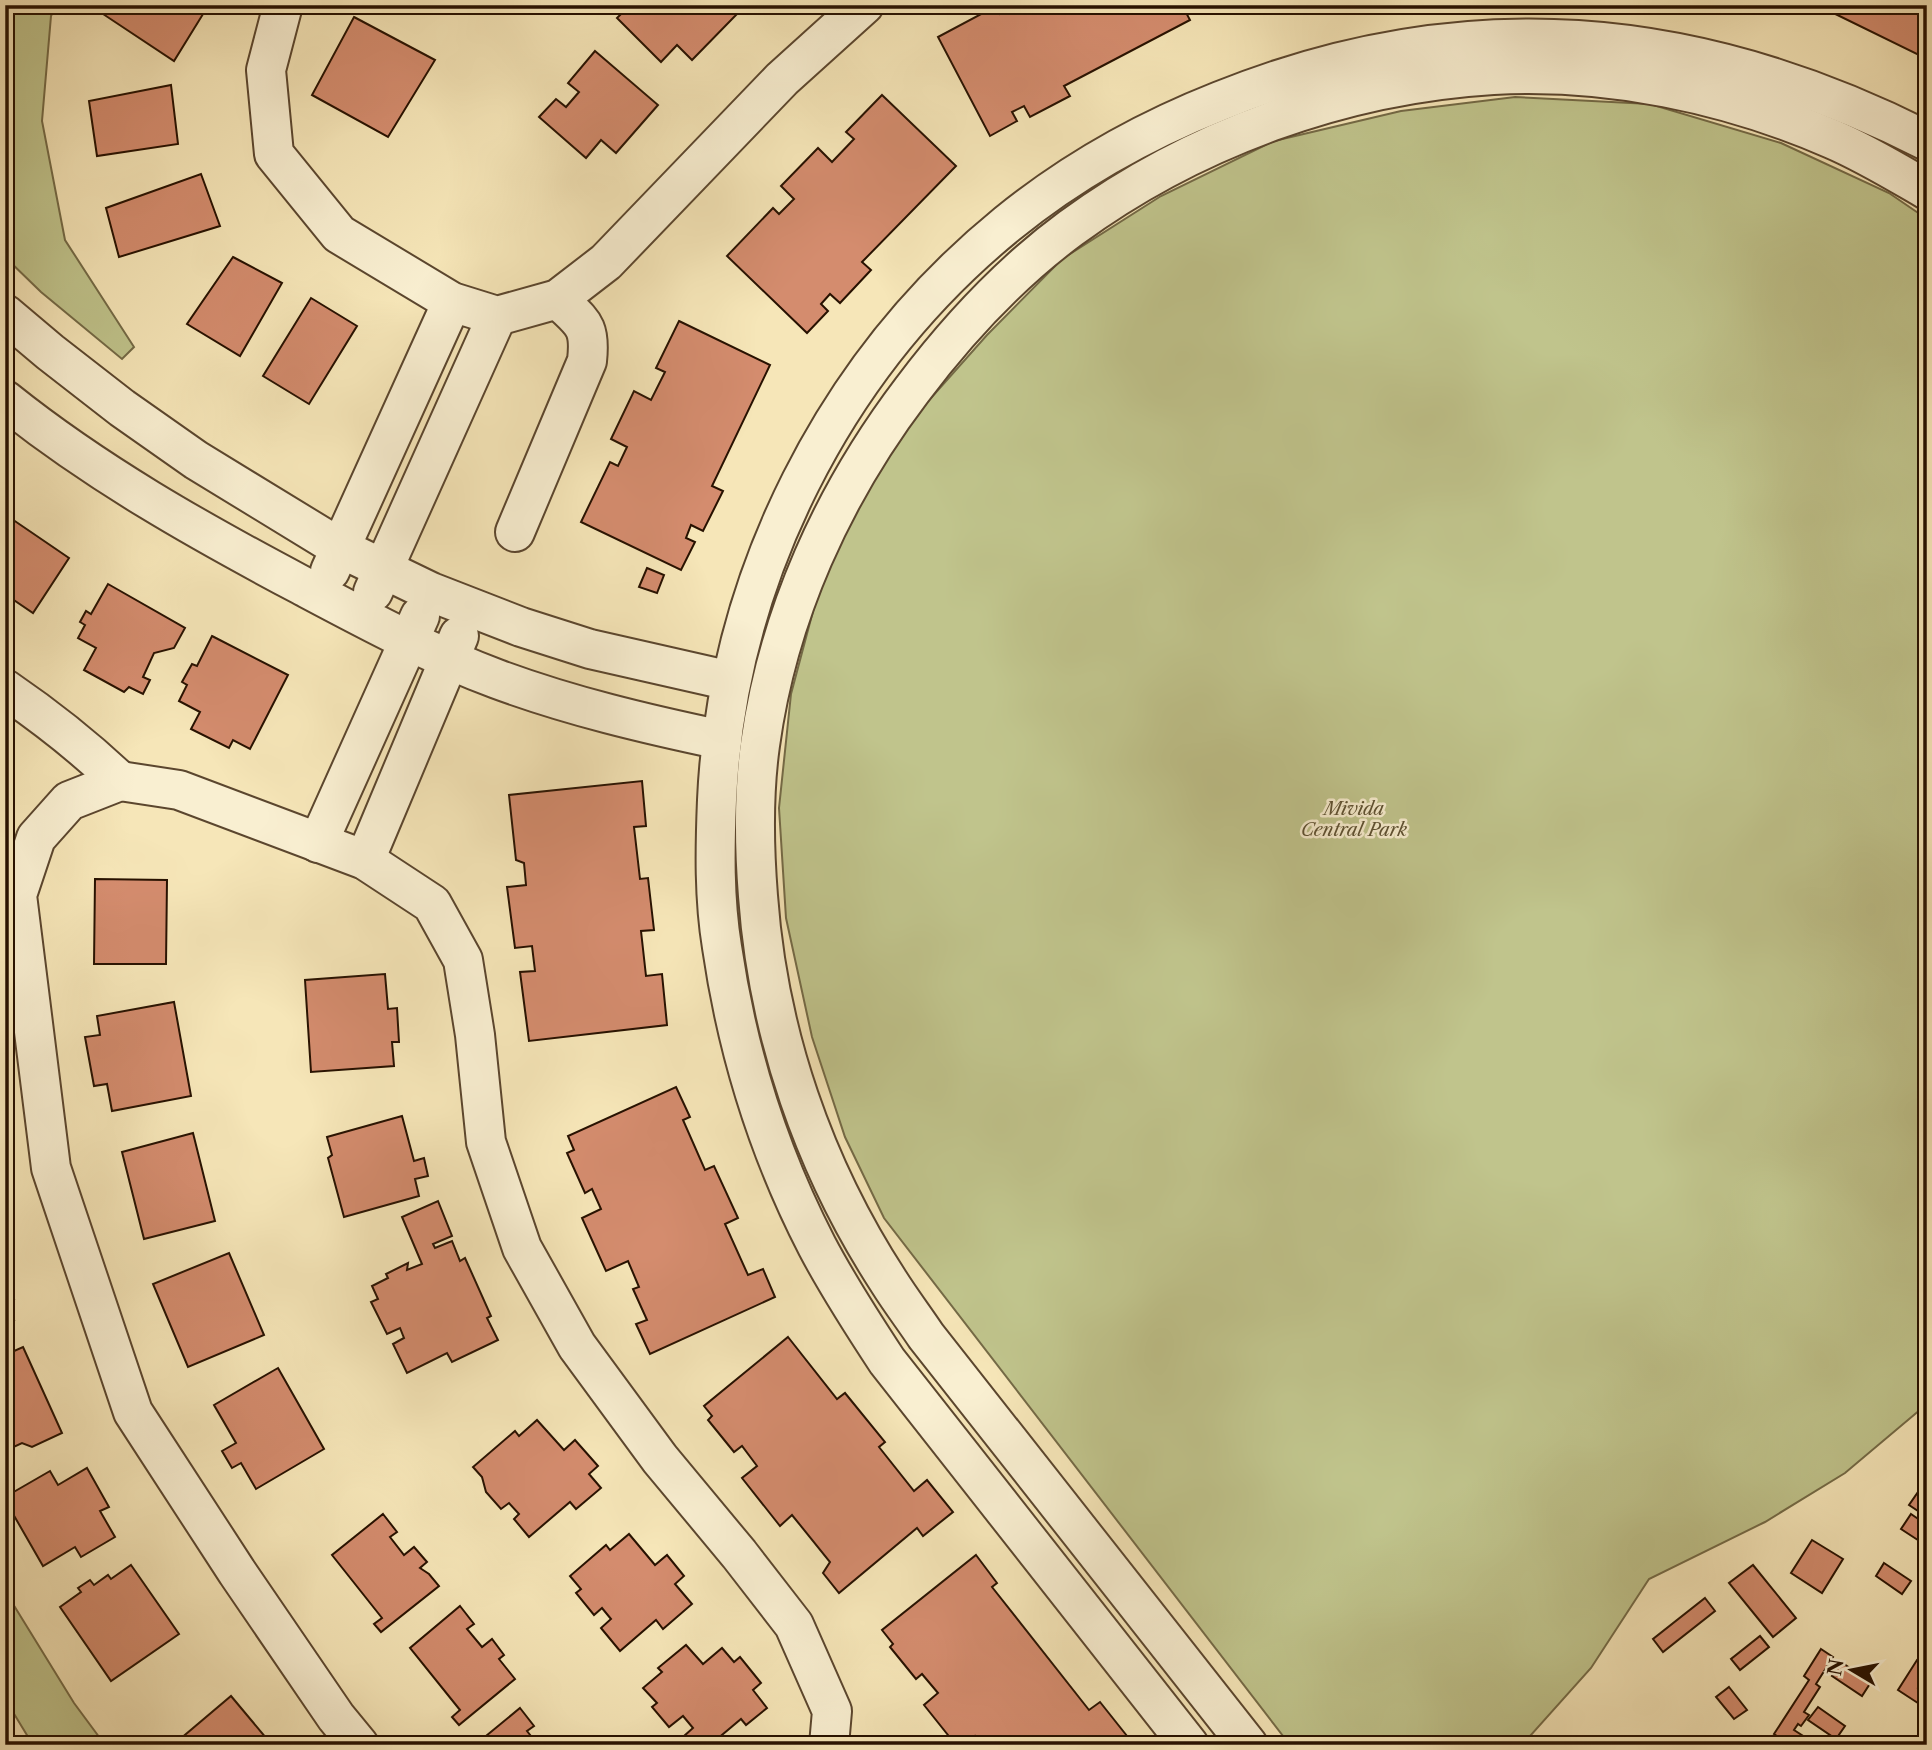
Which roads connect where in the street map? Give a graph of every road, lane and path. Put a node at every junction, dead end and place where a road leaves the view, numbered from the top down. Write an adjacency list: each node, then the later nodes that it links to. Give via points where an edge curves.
1 (283, 5): 6 (street, via 266,70 274,154 339,234)
2 (864, 5): 5 (street, via 782,79 606,262)
3 (1927, 141): 19 (street, via 1829,98 1715,60 1596,40 1536,37 1424,44 1368,54 1260,85 1197,110 1102,157 1007,224 963,262 884,349 849,397 791,499 749,610)
4 (1927, 190): 29 (street, via 1834,139 1776,117 1662,86 1550,75 1494,75 1371,93 1311,108 1204,149 1157,173 1068,230 1020,271 974,315 891,416 855,472 797,593 770,690 754,813 769,990 802,1106 855,1226 889,1282)
5 (558, 299): 8 (street); 10 (street, via 584,325 589,340 587,361)
6 (452, 302): 8 (street); 11 (street)
7 (5, 314): 11 (street, via 122,408)
8 (497, 316): 12 (street)
9 (5, 400): 14 (street, via 124,484)
10 (515, 532)
11 (340, 548): 12 (street); 14 (street)
12 (384, 569): 13 (street); 16 (street)
13 (431, 592): 15 (street); 17 (street)
14 (319, 594): 16 (street)
15 (466, 606): 18 (street); 19 (street, via 590,649)
16 (362, 617): 17 (street)
17 (409, 640): 18 (street); 23 (street)
18 (450, 660): 21 (street, via 570,703); 24 (street)
19 (731, 681): 21 (street)
20 (5, 690): 22 (street, via 43,715)
21 (722, 740): 28 (street, via 715,831 721,941 744,1058 786,1180 849,1303 887,1361)
22 (120, 781): 23 (street, via 179,789); 26 (street, via 69,801 36,838 17,895 51,1168 133,1412 260,1606)
23 (318, 843): 24 (street)
24 (365, 860): 25 (street, via 432,904 463,960 486,1142 522,1248 577,1346 794,1625)
25 (830, 1728): 27 (street)
26 (359, 1745)
27 (860, 1745)
28 (1189, 1745)
29 (1248, 1745)

